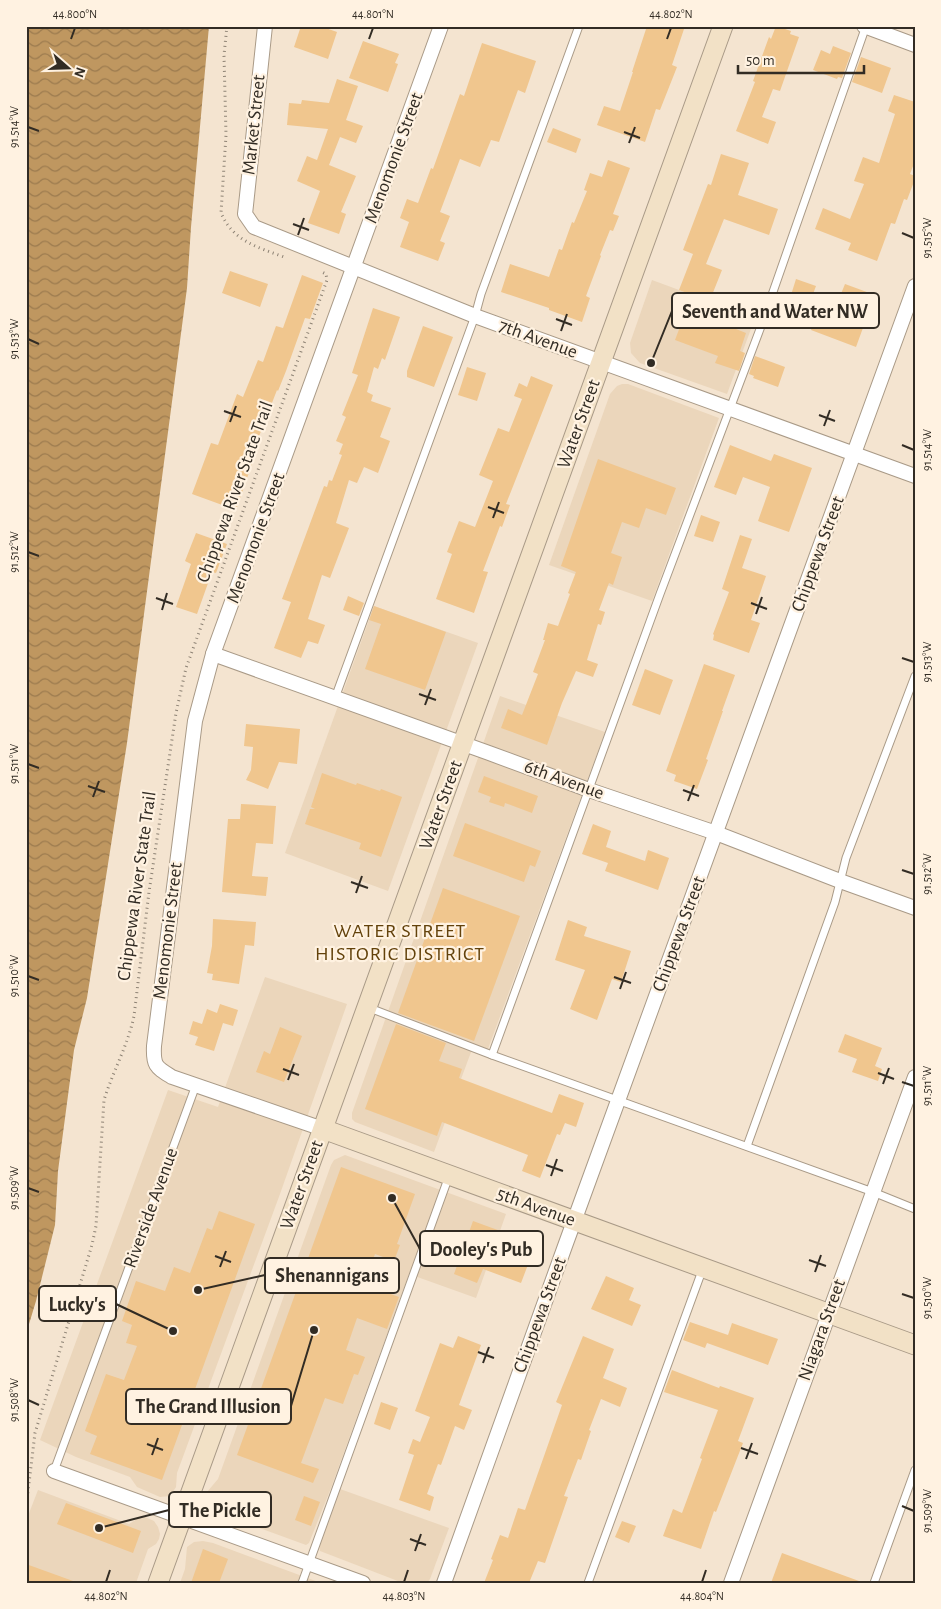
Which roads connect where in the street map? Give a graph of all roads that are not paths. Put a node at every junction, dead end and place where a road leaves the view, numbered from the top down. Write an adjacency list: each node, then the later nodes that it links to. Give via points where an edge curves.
1 (265, 26): 7 (street, Market Street, via 245,214)
2 (441, 26): 8 (street, Menomonie Street)
3 (579, 26): 10 (lane)
4 (723, 26): 11 (main road, Water Street)
5 (865, 26): 6 (street); 12 (lane)
6 (915, 45)
7 (250, 223): 8 (street, 7th Avenue)
8 (355, 266): 10 (street, 7th Avenue); 15 (street, Menomonie Street)
9 (915, 286): 13 (street, Chippewa Street)
10 (475, 316): 11 (street, 7th Avenue); 17 (lane)
11 (601, 362): 12 (street, 7th Avenue); 18 (main road, Water Street)
12 (730, 409): 13 (street, 7th Avenue); 19 (lane)
13 (854, 454): 14 (street, 7th Avenue); 20 (street, Chippewa Street)
14 (915, 476)
15 (213, 654): 17 (street, 6th Avenue); 25 (street, Menomonie Street, via 195,721 154,1046 154,1060)
16 (915, 676): 21 (lane)
17 (335, 698): 18 (street, 6th Avenue)
18 (462, 744): 19 (street, 6th Avenue); 23 (main road, Water Street)
19 (589, 790): 20 (street, 6th Avenue); 24 (lane)
20 (716, 833): 21 (street, 6th Avenue); 28 (street, Chippewa Street)
21 (840, 881): 22 (street, 6th Avenue); 30 (lane)
22 (915, 908)
23 (367, 1007): 24 (lane); 29 (main road, Water Street)
24 (492, 1055): 28 (lane)
25 (159, 1068): 27 (street, 5th Avenue, via 172,1077)
26 (915, 1077): 32 (street, Niagara Street)
27 (196, 1085): 29 (street, 5th Avenue); 39 (lane, Riverside Avenue)
28 (618, 1100): 30 (lane); 34 (street, Chippewa Street)
29 (323, 1129): 31 (main road, 5th Avenue); 40 (main road, Water Street)
30 (747, 1146): 32 (lane)
31 (449, 1175): 34 (main road, 5th Avenue); 41 (lane)
32 (873, 1192): 33 (lane); 36 (street, Niagara Street)
33 (915, 1209)
34 (574, 1221): 35 (main road, 5th Avenue); 45 (street, Chippewa Street)
35 (703, 1268): 36 (main road, 5th Avenue); 46 (lane)
36 (828, 1313): 37 (main road, 5th Avenue); 47 (street, Niagara Street)
37 (915, 1345)
38 (915, 1470): 48 (lane)
39 (54, 1472): 40 (street)
40 (182, 1518): 41 (street); 42 (main road, Water Street)
41 (309, 1564): 43 (lane); 44 (street)
42 (158, 1583)
43 (302, 1583)
44 (363, 1583)
45 (444, 1583)
46 (588, 1583)
47 (730, 1583)
48 (874, 1583)

